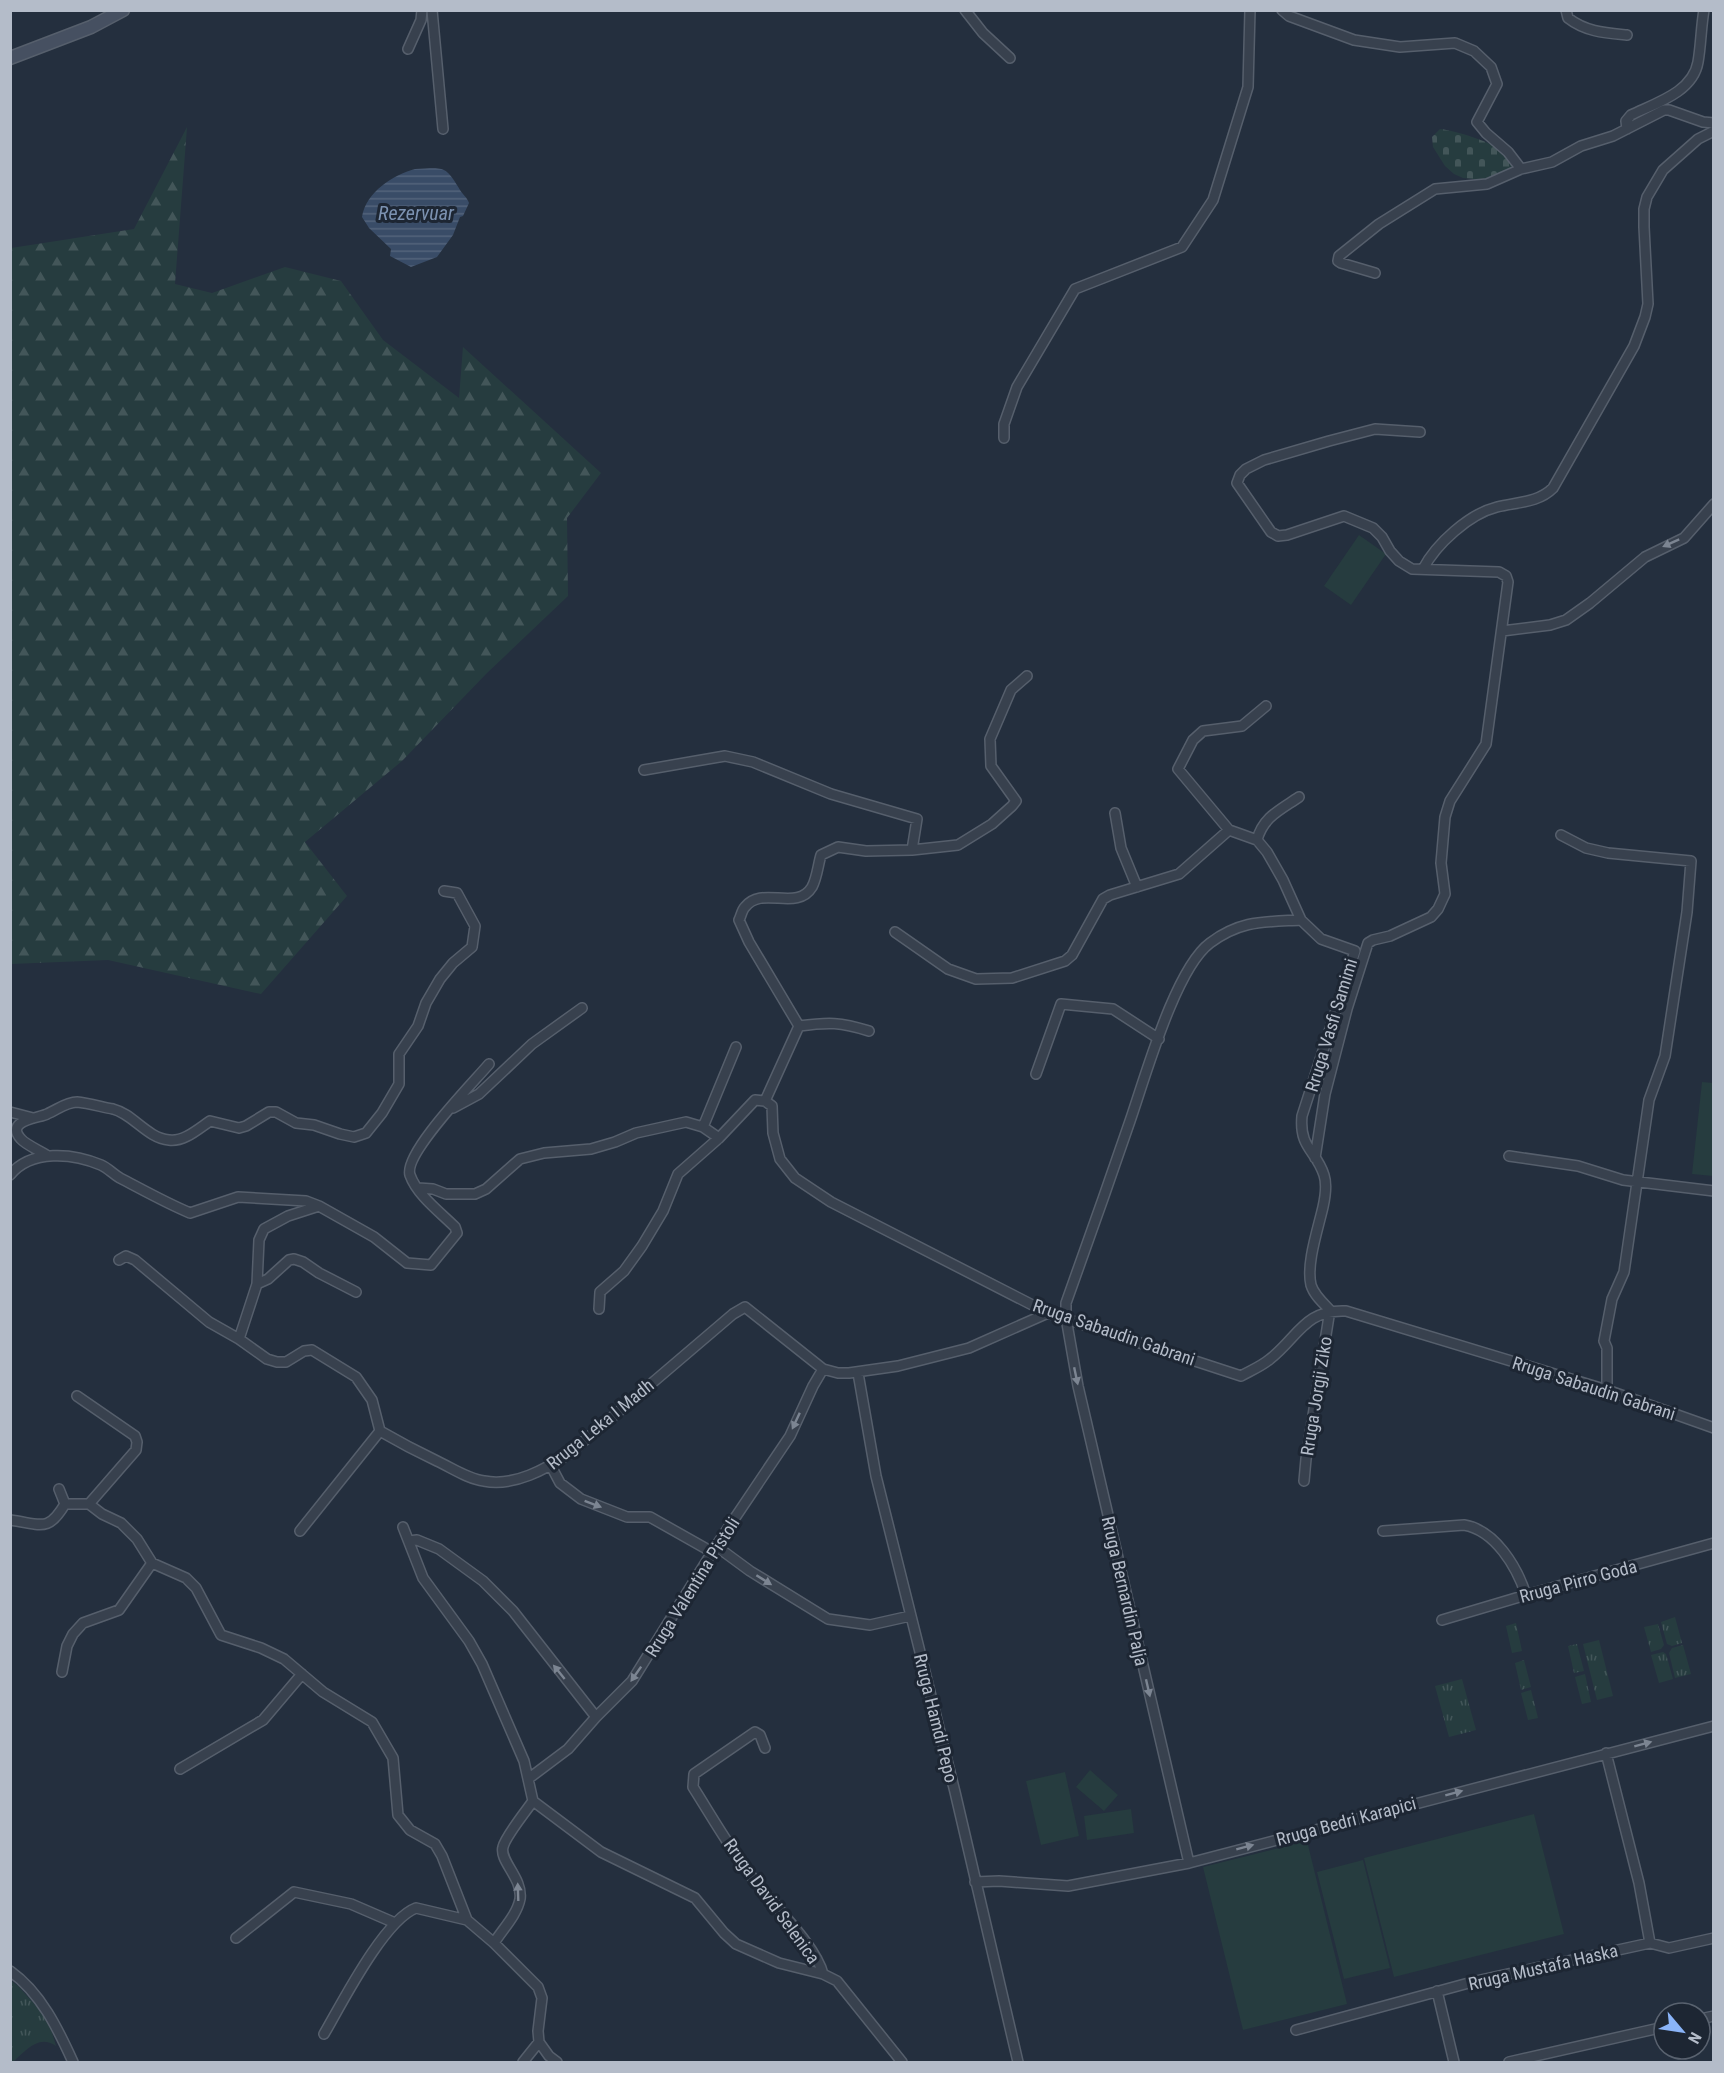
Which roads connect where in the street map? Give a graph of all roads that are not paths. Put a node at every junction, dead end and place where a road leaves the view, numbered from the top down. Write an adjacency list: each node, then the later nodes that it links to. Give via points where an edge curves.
1 (123, 10): 12 (street, via 91,27)
2 (422, 10): 10 (street)
3 (432, 10): 14 (street)
4 (965, 10): 11 (street)
5 (1250, 10): 20 (street, via 1248,87 1213,200 1182,247 1075,289 1017,387 1004,424)
6 (1282, 10): 17 (street, via 1354,40 1400,47 1455,43 1474,51 1491,67 1497,84 1477,122)
7 (1566, 10): 9 (street, via 1568,18 1579,26)
8 (1704, 10): 15 (street, via 1694,79 1685,88 1631,116 1626,121)
9 (1627, 35)
10 (408, 49)
11 (1010, 57)
12 (10, 58)
13 (1713, 123): 15 (street, via 1664,110)
14 (443, 129)
15 (1627, 129): 17 (street, via 1552,162)
16 (1713, 131): 22 (street, via 1663,170 1647,197 1645,317 1634,346 1554,488 1544,497 1494,508 1476,517 1441,544)
17 (1521, 170): 18 (street, via 1487,184 1435,189 1379,224 1339,256 1341,263)
18 (1375, 273)
19 (1420, 432): 22 (street, via 1375,429 1329,441 1264,460 1246,469 1237,483 1271,532 1278,536 1344,516 1374,528 1398,561 1412,569)
20 (1004, 438)
21 (1713, 504): 23 (street, one-way to 23, via 1684,538 1645,556 1566,620)
22 (1423, 569): 23 (street, via 1499,572 1506,576)
23 (1502, 631): 52 (street, via 1486,744 1450,801 1445,817 1441,863 1445,894 1431,917 1368,943 1325,1094)
24 (1027, 676): 32 (street, via 1011,690 990,739 991,766 1016,801 992,824 958,845)
25 (1266, 706): 29 (street, via 1242,726 1203,730 1193,740 1178,769)
26 (644, 770): 32 (street, via 725,756 753,762 831,794 917,819)
27 (1299, 796): 31 (street, via 1266,820)
28 (1115, 813): 33 (street, via 1121,848)
29 (1229, 830): 31 (street); 33 (street, via 1179,874)
30 (1561, 835): 54 (street, via 1586,848 1691,861 1665,1056 1649,1100)
31 (1257, 840): 35 (street, Rruga Vasfi Samimi, via 1283,880)
32 (912, 850): 38 (street, via 838,847 821,855 813,886 805,895 797,899 758,898 745,906 739,920)
33 (1137, 887): 36 (street, via 1103,899 1065,961 1012,978 976,979 948,969)
34 (444, 891): 47 (street, via 457,893 475,926 472,947 453,963 430,995 418,1026 399,1054 399,1084 366,1134 340,1134 269,1112 239,1128 210,1121 182,1138 169,1140 115,1110 75,1102)
35 (1301, 920): 40 (street, via 1251,923 1208,945 1178,989); 52 (street, Rruga Vasfi Samimi, via 1321,939 1355,951 1302,1116 1301,1131)
36 (895, 932)
37 (582, 1008): 45 (street, via 532,1044 479,1094)
38 (799, 1026): 39 (street, via 830,1022); 44 (street)
39 (869, 1032)
40 (1159, 1039): 43 (street, via 1113,1010 1061,1004); 64 (street, via 1066,1303)
41 (736, 1047): 48 (street)
42 (489, 1064): 45 (street)
43 (1036, 1074)
44 (765, 1101): 49 (street, via 755,1100); 63 (street, Rruga Sabaudin Gabrani, via 772,1106 773,1133 780,1159 795,1178 831,1202)
45 (451, 1109): 55 (street, via 427,1134 414,1155 409,1169)
46 (10, 1112): 47 (street)
47 (33, 1118): 50 (street, via 23,1120 19,1126 21,1139)
48 (703, 1127): 49 (street); 55 (street, via 686,1122 636,1132 591,1149 520,1159 475,1194 446,1194)
49 (719, 1138): 61 (street, via 678,1174 663,1211 642,1245 624,1271 600,1292)
50 (48, 1156): 53 (street, via 29,1160); 57 (street, via 99,1164 190,1214 238,1197 306,1201)
51 (1509, 1156): 54 (street, via 1578,1166)
52 (1315, 1158): 62 (street, via 1324,1175 1325,1197 1310,1268 1311,1286)
53 (10, 1175)
54 (1638, 1182): 56 (street); 68 (street, via 1624,1272 1612,1299 1604,1341)
55 (418, 1188): 57 (street, via 457,1233 431,1265 407,1263 374,1237)
56 (1713, 1191)
57 (319, 1206): 59 (street, via 264,1229 259,1240)
58 (119, 1260): 65 (street, via 135,1260 209,1322)
59 (257, 1284): 60 (street, via 294,1259); 65 (street)
60 (356, 1292)
61 (599, 1309)
62 (1330, 1311): 64 (street, Rruga Sabaudin Gabrani, via 1312,1317 1268,1361 1241,1376); 68 (street, Rruga Sabaudin Gabrani, via 1367,1317); 73 (street, Rruga Jorgji Ziko)
63 (1048, 1313): 64 (street, Rruga Sabaudin Gabrani); 67 (street, via 969,1348)
64 (1065, 1318): 97 (street, Rruga Bernardin Palja, one-way to 97)
65 (240, 1339): 71 (street, via 277,1362 312,1350 356,1377 372,1401)
66 (823, 1369): 67 (street); 72 (street, Rruga Leka I Madh, via 746,1307); 83 (street, Rruga Valentina Pistoli, one-way to 83, via 790,1436)
67 (858, 1373): 86 (street, Rruga Hamdi Pepo, via 876,1476)
68 (1606, 1390): 70 (street, Rruga Sabaudin Gabrani)
69 (77, 1396): 76 (street, via 135,1436 137,1442 136,1450)
70 (1713, 1428)
71 (380, 1431): 72 (street, Rruga Leka I Madh, via 483,1481 504,1482); 79 (street)
72 (551, 1466): 83 (street, one-way to 83, via 560,1483 581,1499 627,1517 650,1517)
73 (1304, 1481)
74 (59, 1489): 75 (street)
75 (65, 1504): 76 (street); 77 (street, via 56,1519 44,1525)
76 (89, 1504): 84 (street, via 121,1523)
77 (10, 1520)
78 (403, 1527): 81 (street)
79 (300, 1531)
80 (1383, 1531): 85 (street, via 1475,1527 1513,1563)
81 (409, 1541): 90 (street, one-way to 81, via 513,1611 483,1581 439,1549 417,1540); 95 (street, via 423,1578 482,1664)
82 (1713, 1543): 85 (street, Rruga Pirro Goda)
83 (714, 1549): 86 (street, one-way to 86, via 828,1619 870,1625); 90 (street, Rruga Valentina Pistoli, one-way to 90, via 632,1681)
84 (152, 1563): 88 (street, via 119,1610 83,1623 73,1634); 89 (street, via 186,1578 196,1588 221,1635 284,1659)
85 (1527, 1595): 87 (street, Rruga Pirro Goda)
86 (910, 1616): 98 (street, Rruga Hamdi Pepo)
87 (1442, 1620)
88 (62, 1672)
89 (302, 1674): 94 (street, via 263,1720); 99 (street, via 372,1722 393,1758 398,1815 410,1830 435,1844)
90 (596, 1717): 95 (street, Rruga Valentina Pistoli, via 568,1749)
91 (1713, 1726): 93 (street, Rruga Bedri Karapici, one-way to 91)
92 (765, 1748): 106 (street, Rruga David Selenica, via 755,1732 694,1774 693,1787 751,1876 812,1951)
93 (1606, 1753): 97 (street, Rruga Bedri Karapici, one-way to 93); 104 (street)
94 (180, 1768)
95 (528, 1779): 96 (street)
96 (534, 1801): 103 (street, one-way to 96, via 520,1898 518,1881 503,1856 503,1846); 106 (street, via 601,1852 695,1898 736,1944 779,1963)
97 (1188, 1863): 98 (street, Rruga Bedri Karapici, via 1068,1886)
98 (975, 1882): 116 (street, Rruga Hamdi Pepo)
99 (466, 1920): 100 (street, via 416,1908); 103 (street)
100 (394, 1923): 101 (street, via 351,1904 294,1892); 110 (street)
101 (236, 1938)
102 (1713, 1938): 104 (street, Rruga Mustafa Haska, via 1669,1948)
103 (494, 1943): 111 (street, via 541,1992)
104 (1650, 1943): 107 (street, Rruga Mustafa Haska)
105 (10, 1971): 112 (street, via 21,1978 51,2015)
106 (823, 1974): 115 (street, Rruga David Selenica, via 843,1986)
107 (1437, 1991): 108 (street, Rruga Mustafa Haska); 117 (street)
108 (1296, 2030)
109 (1652, 2030): 118 (street)
110 (324, 2034)
111 (539, 2042): 113 (street); 114 (street)
112 (73, 2062)
113 (523, 2062)
114 (557, 2062)
115 (902, 2062)
116 (1018, 2062)
117 (1454, 2062)
118 (1509, 2062)

